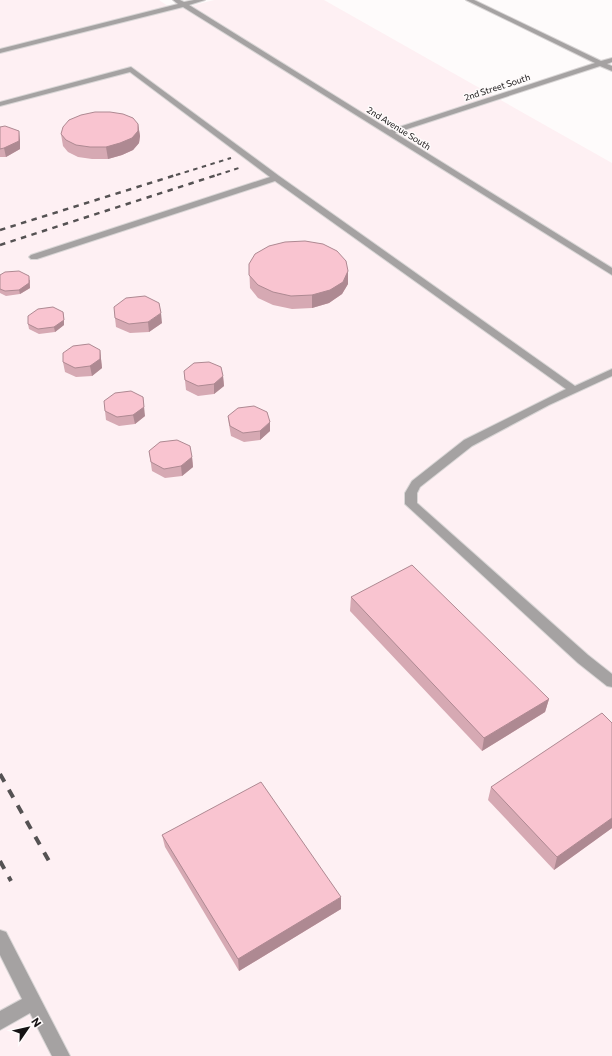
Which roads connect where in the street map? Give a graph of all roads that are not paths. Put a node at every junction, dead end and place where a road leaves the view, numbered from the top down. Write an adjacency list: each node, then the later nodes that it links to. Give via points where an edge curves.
1 (176, 0): 4 (street, 2nd Avenue South)
2 (202, 0): 4 (street)
3 (469, 0): 7 (street)
4 (183, 5): 5 (street); 10 (street, 2nd Avenue South)
5 (0, 51)
6 (612, 60): 7 (street, 2nd Street South)
7 (600, 64): 8 (street); 10 (street, 2nd Street South)
8 (612, 69)
9 (0, 104): 11 (street, via 131,70)
10 (389, 133): 13 (street, 2nd Avenue South)
11 (276, 178): 12 (street); 15 (street)
12 (34, 257)
13 (612, 272)
14 (612, 372): 15 (street)
15 (574, 390): 16 (street, via 468,443 416,484 411,493 411,504)
16 (612, 682)
17 (0, 938): 18 (street)
18 (33, 1002): 19 (street); 20 (street)
19 (0, 1021)
20 (61, 1056)

